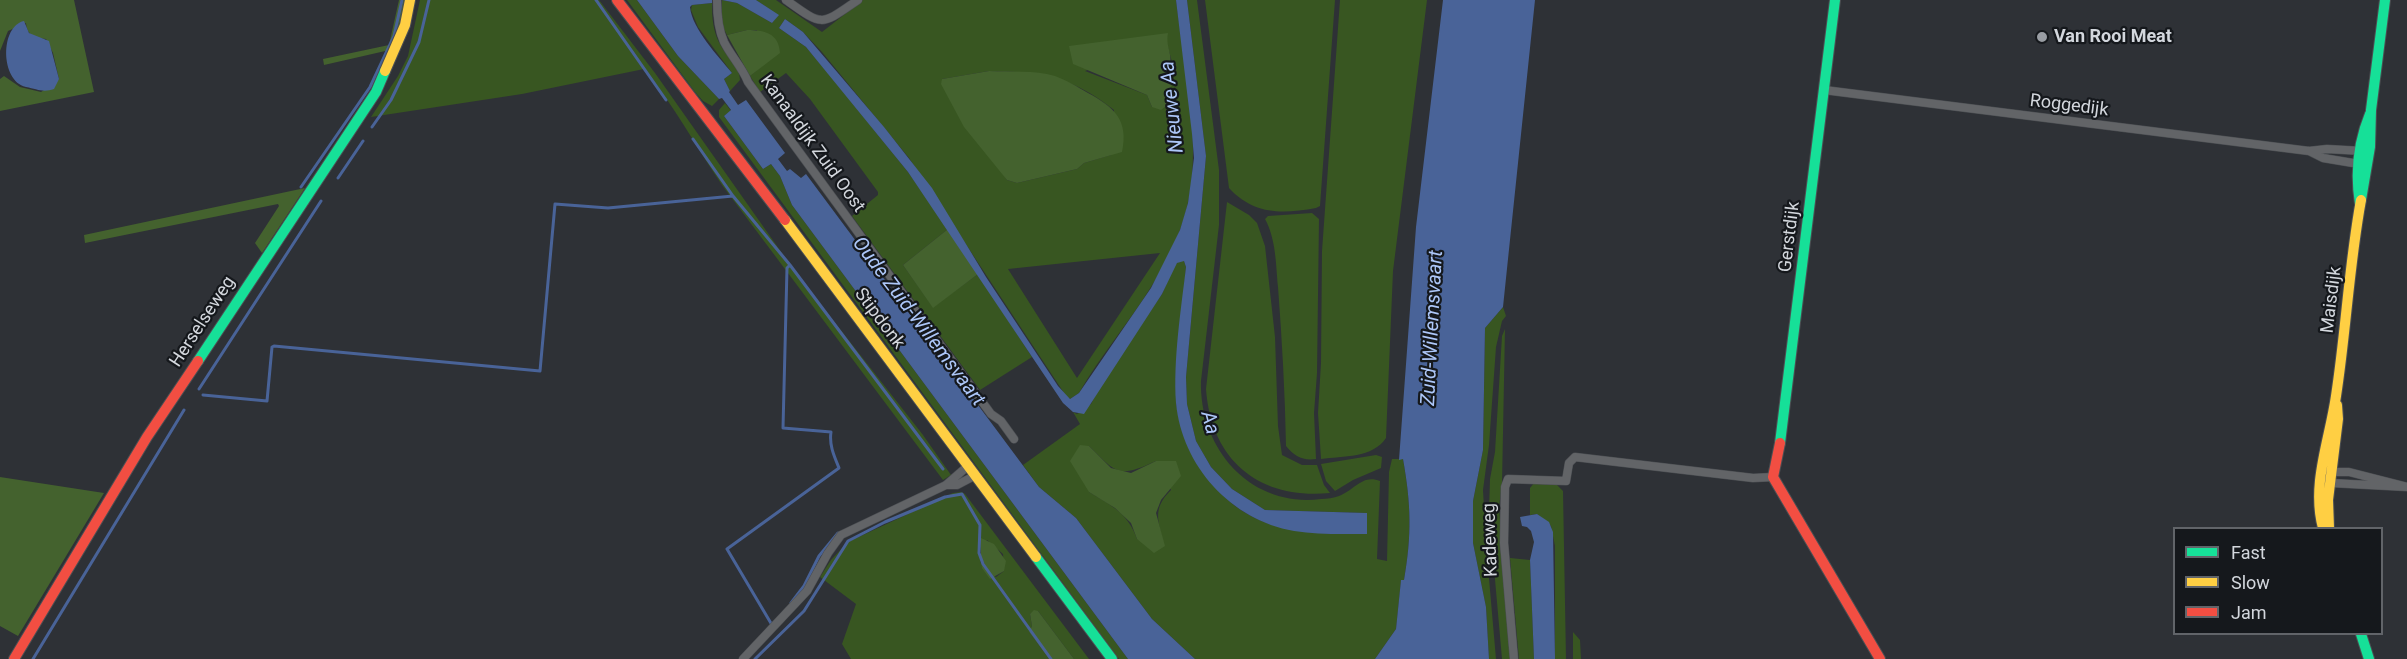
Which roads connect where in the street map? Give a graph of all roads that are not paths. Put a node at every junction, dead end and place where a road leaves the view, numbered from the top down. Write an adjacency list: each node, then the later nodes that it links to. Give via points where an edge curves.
1 (410, 0): 25 (street, Herselseweg, via 405,25 376,92 147,437)
2 (617, 0): 16 (street, Stipdonk)
3 (717, 0): 15 (street, Kanaaldijk Zuid Oost, via 723,40 748,82 991,414)
4 (786, 0): 5 (street, via 814,20 825,20)
5 (858, 0)
6 (1835, 0): 8 (street, Gerstdijk)
7 (2385, 0): 9 (street, Maisdijk)
8 (1824, 90): 11 (street, Roggedijk); 19 (street, Gerstdijk)
9 (2371, 111): 10 (street, Maisdijk); 12 (street, Maisdijk)
10 (2361, 150): 11 (street, Roggedijk); 12 (street); 13 (street, Maisdijk)
11 (2310, 152): 13 (street, Roggedijk)
12 (2370, 159): 13 (street); 14 (street, Maisdijk)
13 (2359, 164): 14 (street, Maisdijk, via 2357,188)
14 (2361, 205): 18 (street, Maisdijk, via 2336,399 2330,418)
15 (1014, 439)
16 (969, 465): 17 (street, Stipdonk); 20 (street)
17 (976, 475): 20 (street, via 957,485); 27 (street, Stipdonk)
18 (2328, 476): 21 (street); 22 (street, Maisdijk, via 2319,512); 23 (street, Maisdijk)
19 (1773, 477): 28 (street, Kadeweg, via 1753,478 1575,457 1569,463 1566,481 1508,479 1504,543); 29 (street)
20 (946, 485): 26 (street, via 841,536 807,591)
21 (2407, 487)
22 (2323, 527)
23 (2329, 527)
24 (2362, 635): 30 (street)
25 (14, 659)
26 (744, 659)
27 (1112, 659)
28 (1514, 659)
29 (1880, 659)
30 (2369, 659)

